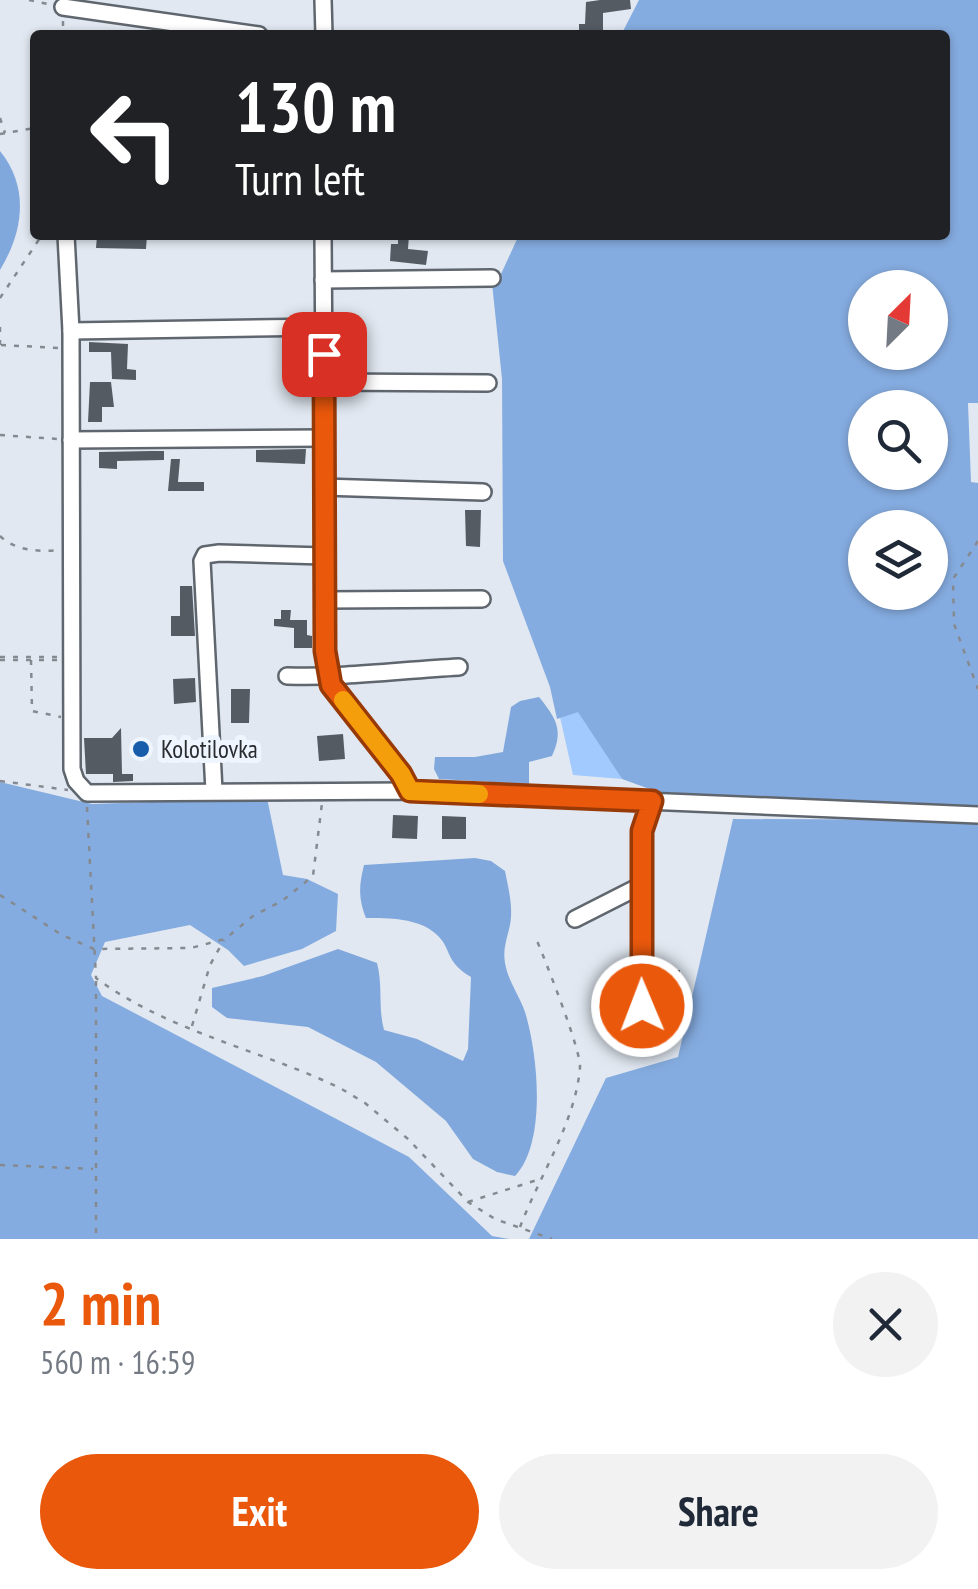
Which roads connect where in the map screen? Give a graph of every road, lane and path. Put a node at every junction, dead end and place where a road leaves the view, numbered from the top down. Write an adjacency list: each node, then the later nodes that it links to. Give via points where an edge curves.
1 (30, 0): 3 (path)
2 (323, 0): 5 (street)
3 (63, 7): 4 (street)
4 (224, 30)
5 (324, 30)
6 (0, 118): 8 (path)
7 (30, 129): 8 (path)
8 (2, 134)
9 (39, 240): 14 (path)
10 (66, 240): 17 (street)
11 (324, 240): 13 (street)
12 (492, 278): 13 (street)
13 (323, 280): 15 (street)
14 (0, 298)
15 (324, 326): 17 (street); 19 (street)
16 (0, 327): 18 (path)
17 (72, 339): 18 (path, via 44,350); 23 (street)
18 (0, 348)
19 (324, 382): 20 (street); 22 (street)
20 (488, 383)
21 (0, 435): 23 (path)
22 (323, 438): 23 (street); 24 (street)
23 (71, 440): 28 (street)
24 (324, 487): 25 (street); 29 (street)
25 (483, 492)
26 (0, 536): 28 (path, via 32,550)
27 (978, 541): 38 (path, via 952,579 954,624)
28 (70, 546): 34 (street)
29 (324, 556): 31 (street); 41 (street, via 219,553 202,561)
30 (482, 599): 31 (street)
31 (326, 600): 37 (street)
32 (0, 658): 33 (path); 34 (path)
33 (31, 660): 34 (path); 39 (path, via 32,712 63,717)
34 (67, 662): 44 (street, via 72,769)
35 (459, 667): 37 (street)
36 (288, 676): 37 (street)
37 (328, 677): 43 (street)
38 (978, 689)
39 (64, 710)
40 (0, 782): 44 (path)
41 (214, 790): 42 (street); 44 (street)
42 (322, 790): 43 (street); 51 (path, via 313,876)
43 (410, 791): 45 (street)
44 (87, 792): 52 (path)
45 (652, 801): 46 (street); 47 (street, via 642,831)
46 (978, 815)
47 (640, 886): 49 (street); 54 (street)
48 (0, 895): 52 (path, via 62,936)
49 (575, 919)
50 (535, 936): 58 (path, via 580,1064 564,1132)
51 (225, 939): 52 (path, via 191,948); 55 (path, via 210,965)
52 (94, 948): 53 (path)
53 (96, 978): 55 (path); 57 (path)
54 (642, 1006)
55 (192, 1028): 59 (path, via 365,1103)
56 (0, 1164): 57 (path)
57 (96, 1170): 61 (path)
58 (538, 1179): 59 (path); 60 (path)
59 (468, 1202): 60 (path)
60 (519, 1228): 62 (path)
61 (96, 1239)
62 (552, 1239)

